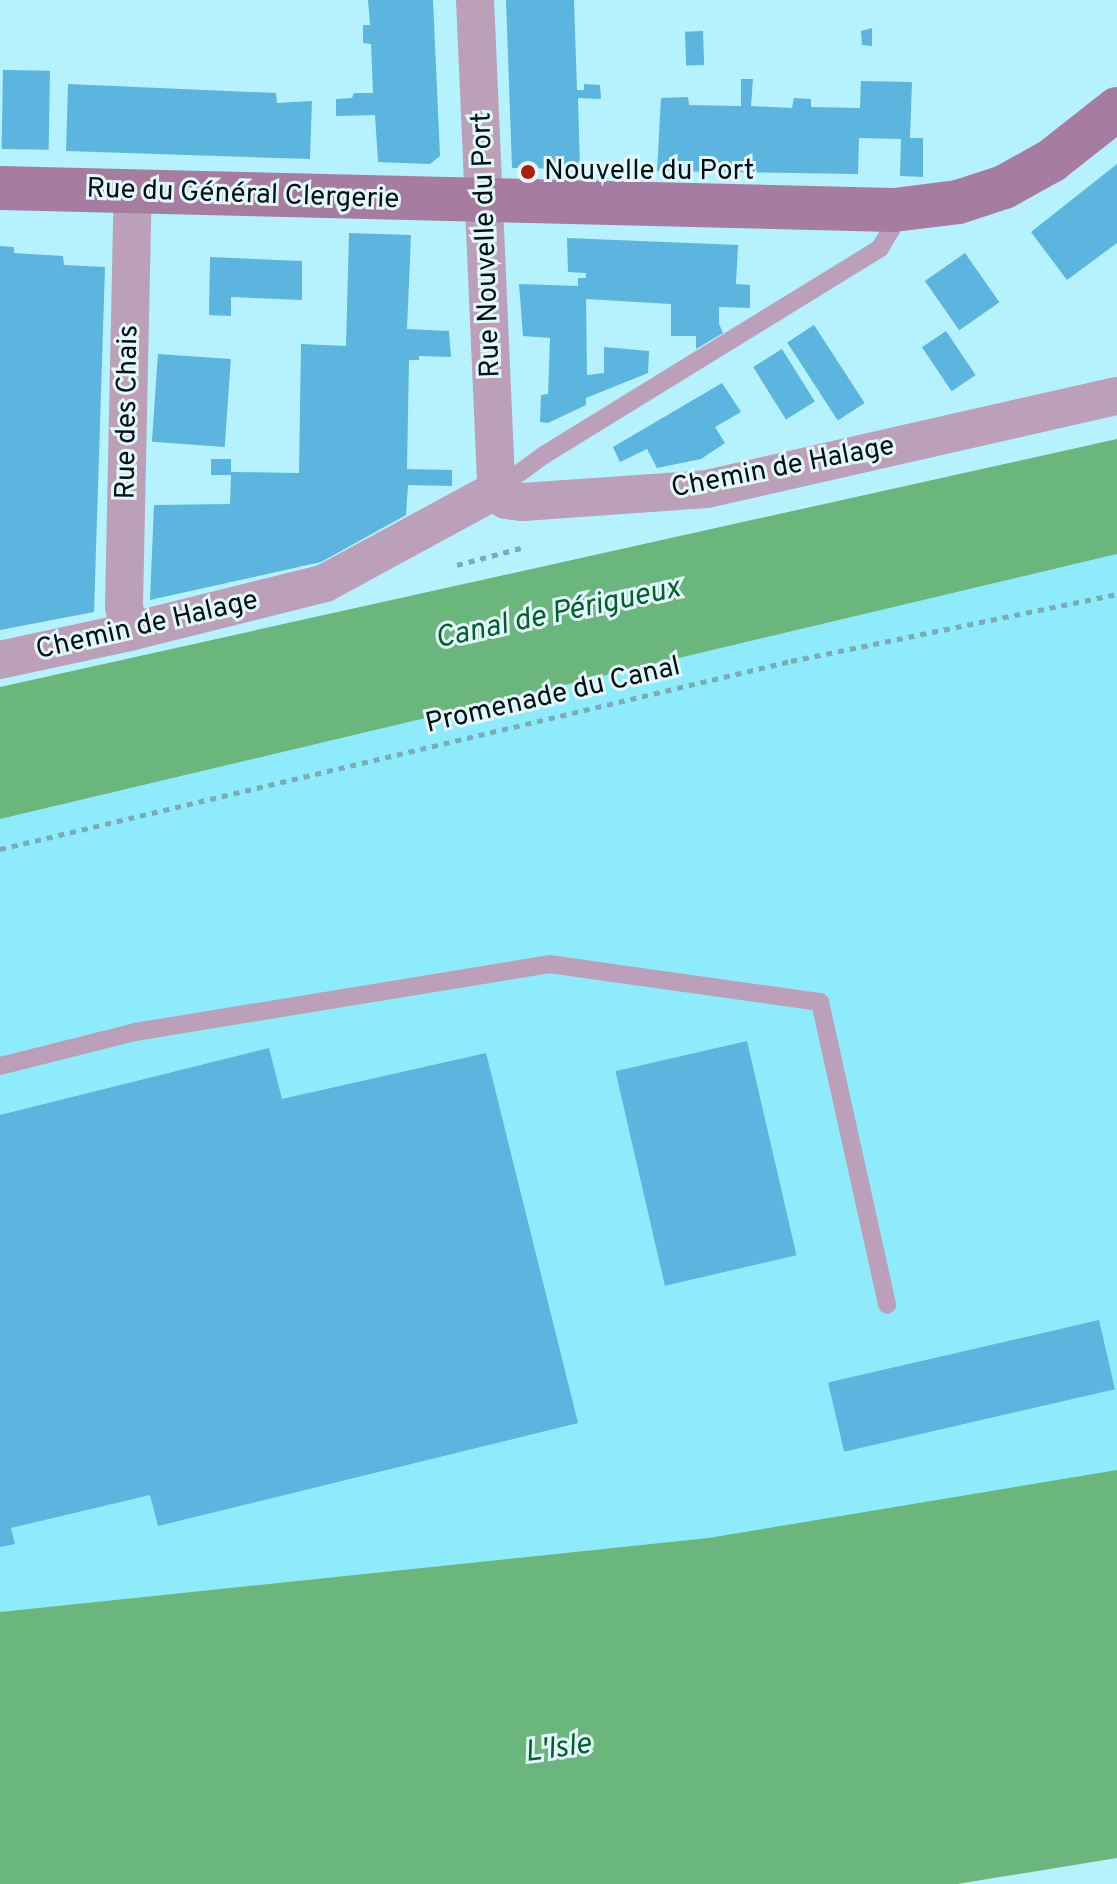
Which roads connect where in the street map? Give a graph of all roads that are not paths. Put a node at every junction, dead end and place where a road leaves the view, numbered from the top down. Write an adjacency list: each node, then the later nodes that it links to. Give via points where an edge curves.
1 (475, 0): 5 (street, Rue Nouvelle du Port)
2 (1117, 109): 6 (main road, Rue du Général Clergerie, via 1051,161 1004,187 958,202)
3 (0, 188): 4 (main road, Rue du Général Clergerie)
4 (133, 192): 5 (main road, Rue du Général Clergerie); 9 (street, Rue des Chais, via 124,606)
5 (486, 201): 6 (main road, Rue du Général Clergerie); 8 (street, Rue Nouvelle du Port)
6 (894, 210): 8 (lane, via 892,228 880,248 544,455)
7 (1117, 396): 8 (street, Chemin de Halage, via 707,489 523,502 506,500)
8 (496, 490): 9 (street, Chemin de Halage, via 325,583)
9 (129, 632): 10 (street, Chemin de Halage)
10 (0, 660)
11 (0, 1066): 12 (lane, via 135,1032 549,964 820,1002)
12 (887, 1305)

